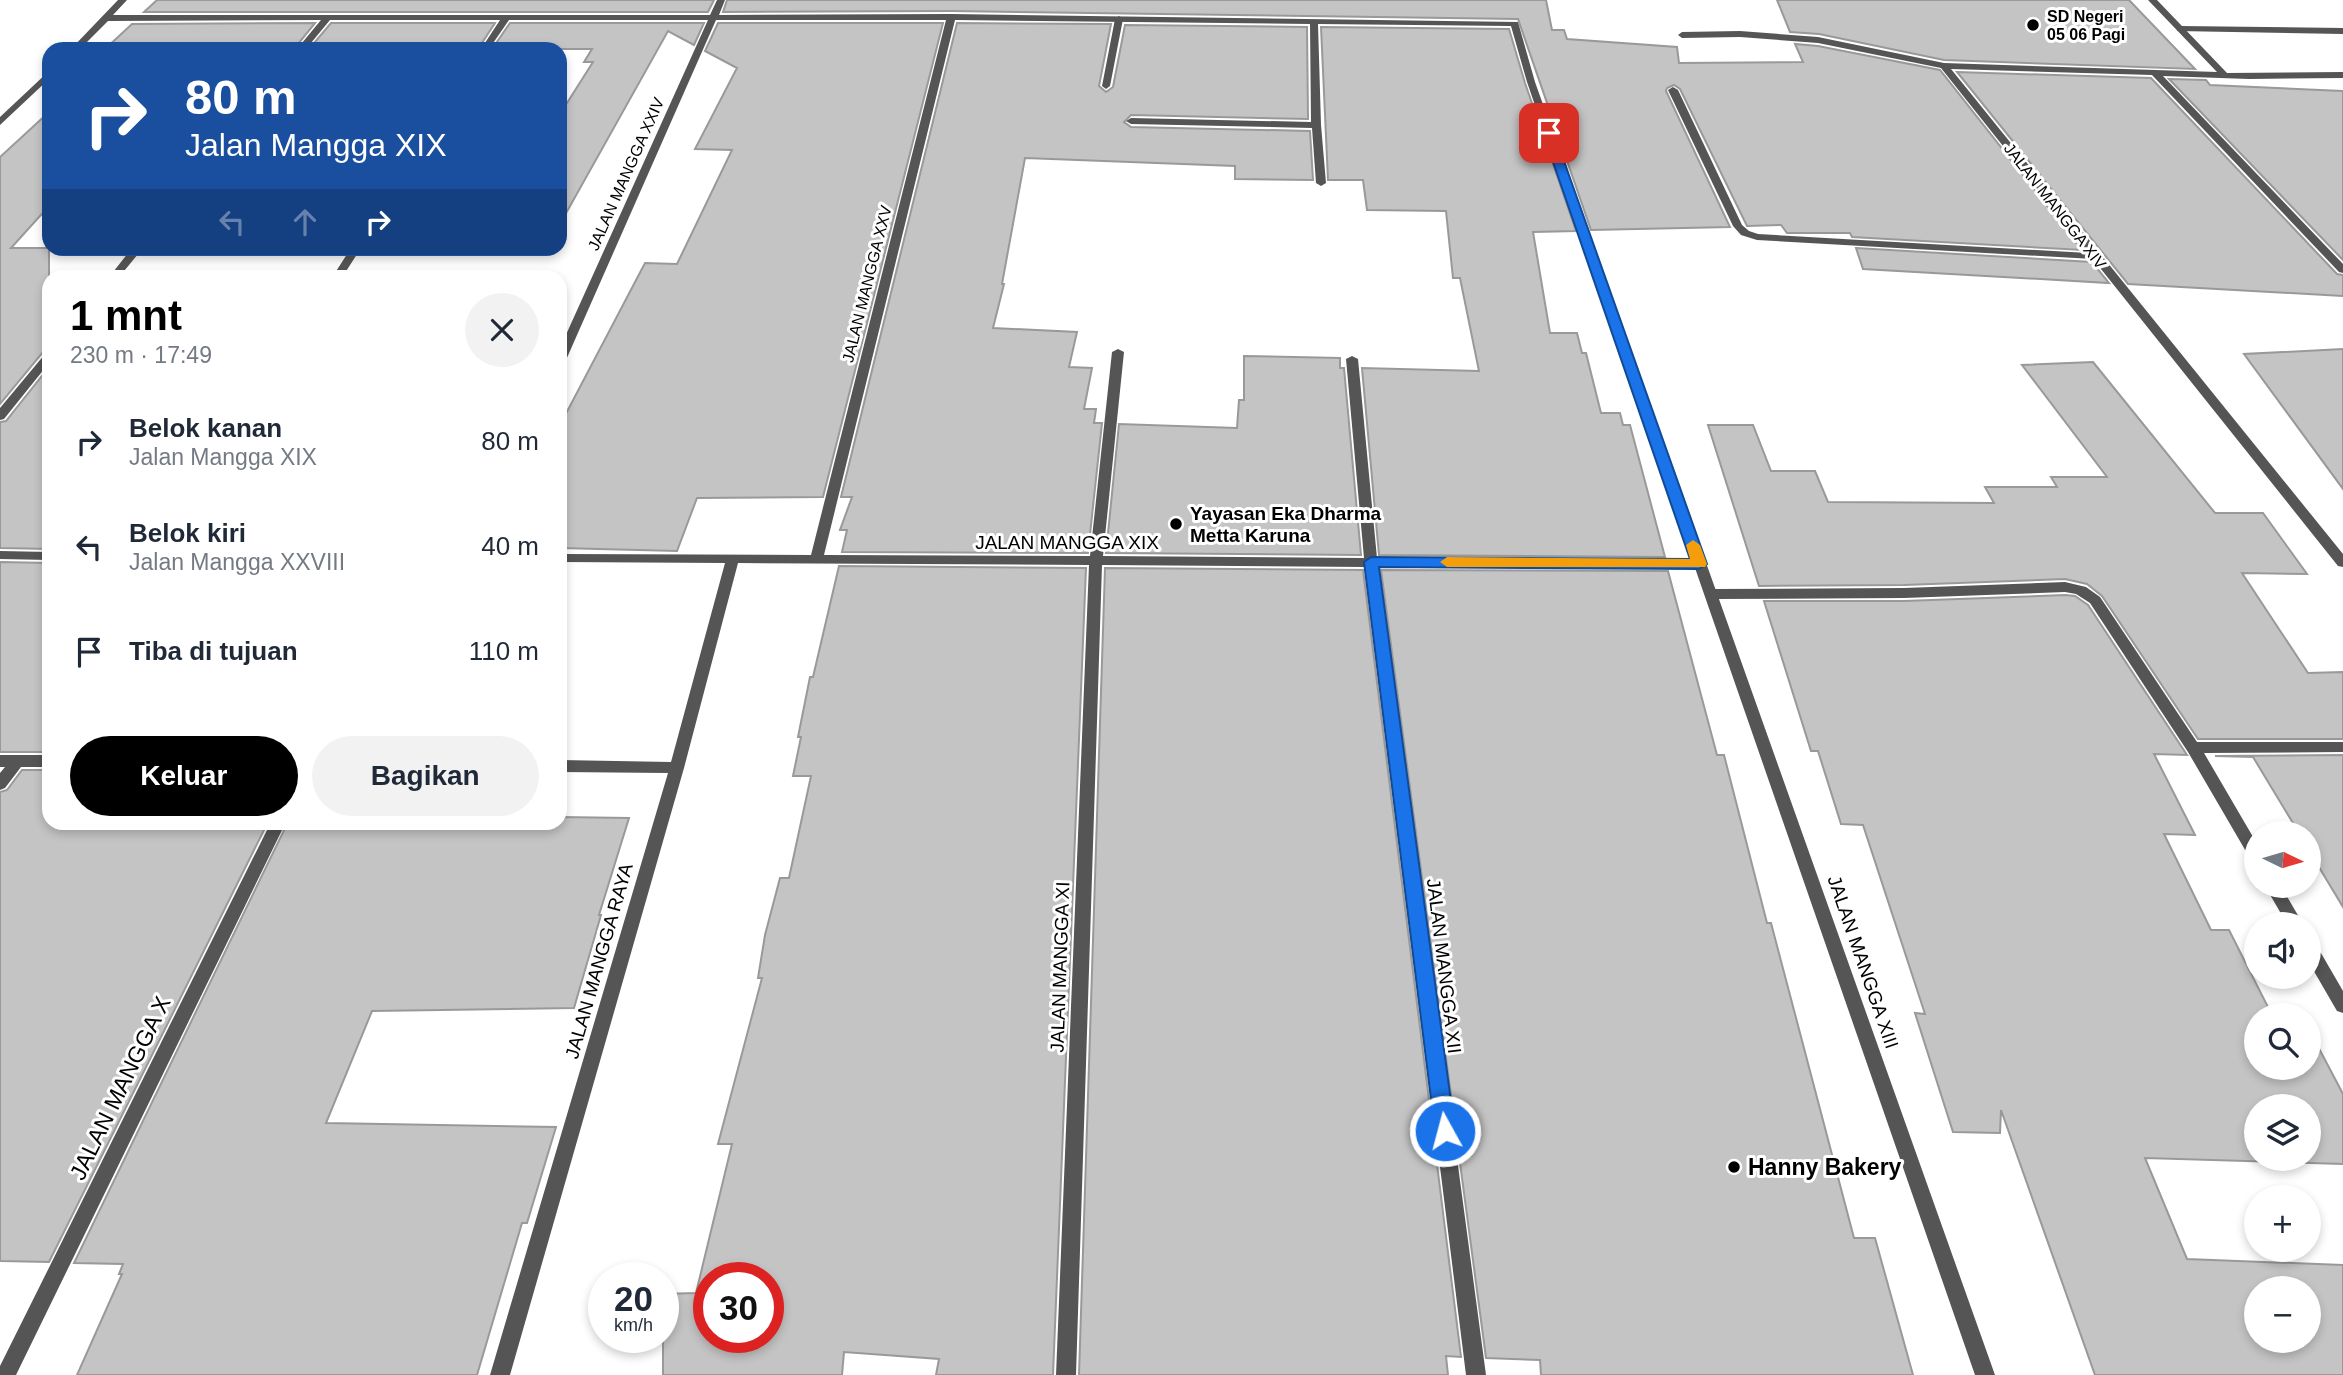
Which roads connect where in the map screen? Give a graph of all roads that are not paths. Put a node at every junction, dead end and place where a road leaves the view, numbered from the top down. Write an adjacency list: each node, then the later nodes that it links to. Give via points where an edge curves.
1 (123, 0): 5 (street)
2 (721, 0): 8 (street, JALAN MANGGA XXIV)
3 (2152, 0): 11 (street)
4 (951, 17): 8 (street); 9 (street); 41 (street, JALAN MANGGA XXV)
5 (107, 18): 6 (street); 14 (street)
6 (327, 18): 7 (street); 15 (street)
7 (505, 19): 8 (street); 16 (street)
8 (712, 19): 32 (street, JALAN MANGGA XXIV)
9 (1119, 19): 10 (street); 22 (street)
10 (1314, 22): 26 (street); 45 (street, JALAN MANGGA XIII, via 1515,24 1531,82)
11 (2180, 29): 12 (street); 19 (street)
12 (2343, 31)
13 (1682, 35): 17 (street, via 1818,40)
14 (82, 42)
15 (307, 42)
16 (490, 42)
17 (1944, 66): 18 (street); 29 (street, JALAN MANGGA XIV)
18 (2155, 73): 19 (street); 31 (street)
19 (2223, 74): 20 (street)
20 (2343, 75)
21 (42, 81): 25 (street)
22 (1106, 86)
23 (1673, 90): 29 (street, via 1745,233)
24 (1131, 121): 26 (street)
25 (0, 122)
26 (1315, 125): 27 (street)
27 (1321, 183)
28 (131, 256): 30 (street)
29 (2094, 256): 44 (street, JALAN MANGGA XIV)
30 (120, 270)
31 (2343, 270)
32 (567, 344)
33 (1118, 352): 42 (street, JALAN MANGGA XI)
34 (1352, 359): 43 (street, JALAN MANGGA XII)
35 (42, 365): 36 (street)
36 (0, 416)
37 (0, 555): 38 (street)
38 (42, 556)
39 (567, 558): 40 (street, JALAN MANGGA XIX)
40 (733, 558): 41 (street, JALAN MANGGA XIX); 53 (street, JALAN MANGGA RAYA)
41 (816, 560): 42 (street, JALAN MANGGA XIX)
42 (1096, 561): 43 (street, JALAN MANGGA XIX); 61 (street, JALAN MANGGA XI)
43 (1371, 562): 45 (street, JALAN MANGGA XIX); 62 (street, JALAN MANGGA XII)
44 (2343, 563)
45 (1699, 564): 46 (street, JALAN MANGGA XIII)
46 (1712, 594): 48 (street, via 2079,588 2095,600); 63 (street, JALAN MANGGA XIII)
47 (2343, 747): 48 (street)
48 (2193, 748): 56 (street)
49 (0, 761): 50 (street)
50 (17, 761): 51 (street); 54 (street)
51 (42, 761)
52 (567, 766): 53 (street)
53 (677, 768): 60 (street, JALAN MANGGA RAYA)
54 (0, 784)
55 (275, 830): 59 (street, JALAN MANGGA X)
56 (2244, 835)
57 (2321, 968): 58 (street)
58 (2343, 1006)
59 (6, 1375)
60 (500, 1375)
61 (1066, 1375)
62 (1476, 1375)
63 (1985, 1375)

